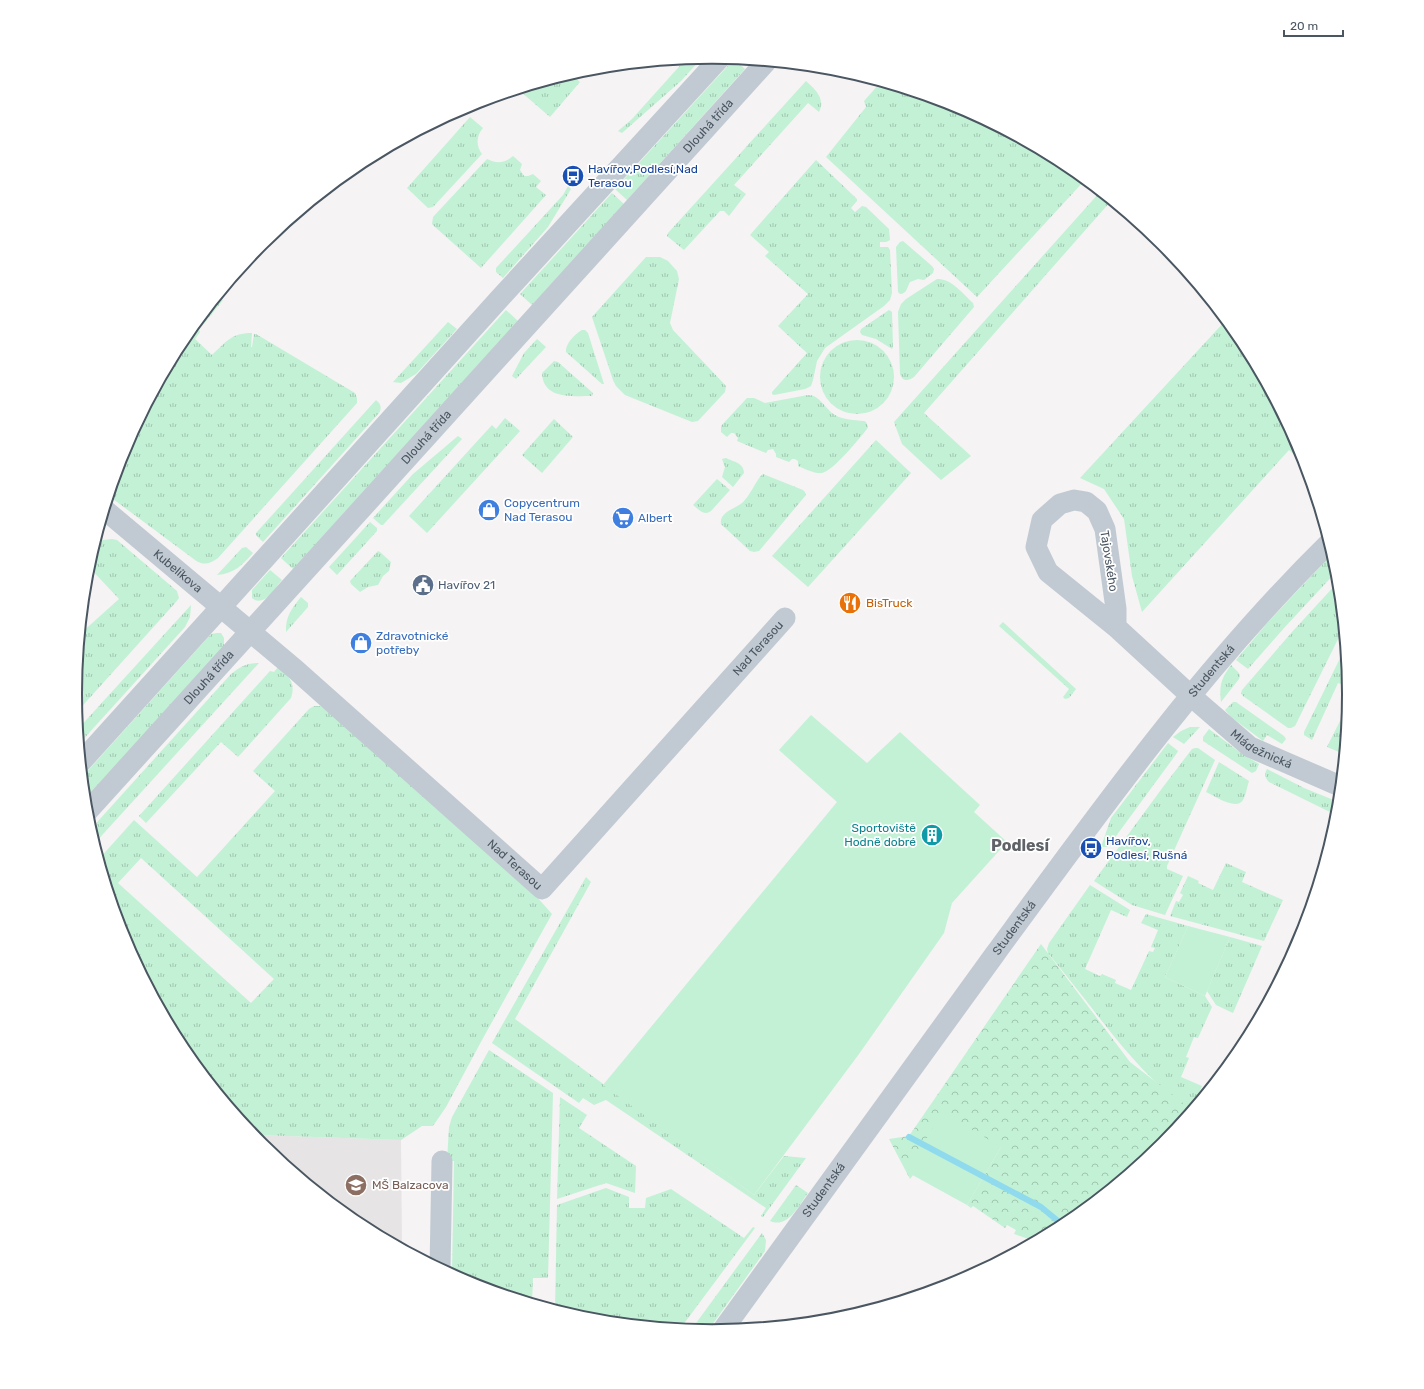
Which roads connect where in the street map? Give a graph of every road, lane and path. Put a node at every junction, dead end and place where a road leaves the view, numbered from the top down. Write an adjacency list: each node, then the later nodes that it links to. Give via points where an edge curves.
1 (714, 64): 5 (street)
2 (762, 66): 8 (street, Dlouhá třída)
3 (109, 513): 5 (street, Kubelíkova)
4 (1325, 548): 9 (street, Studentská)
5 (221, 607): 8 (street, Kubelíkova); 10 (street)
6 (785, 618): 8 (street, Nad Terasou, via 542,889)
7 (1116, 628): 7 (street, Tajovského, via 1048,572 1036,547 1042,520 1060,504 1074,500 1086,502 1097,511 1105,530 1116,610); 9 (street, Tajovského)
8 (250, 632): 12 (street, Dlouhá třída)
9 (1191, 696): 11 (street, Mládežnická, via 1250,747); 15 (street, Studentská, via 1079,838)
10 (85, 757)
11 (1336, 784)
12 (92, 806)
13 (442, 1161): 14 (street)
14 (440, 1263)
15 (727, 1325)

